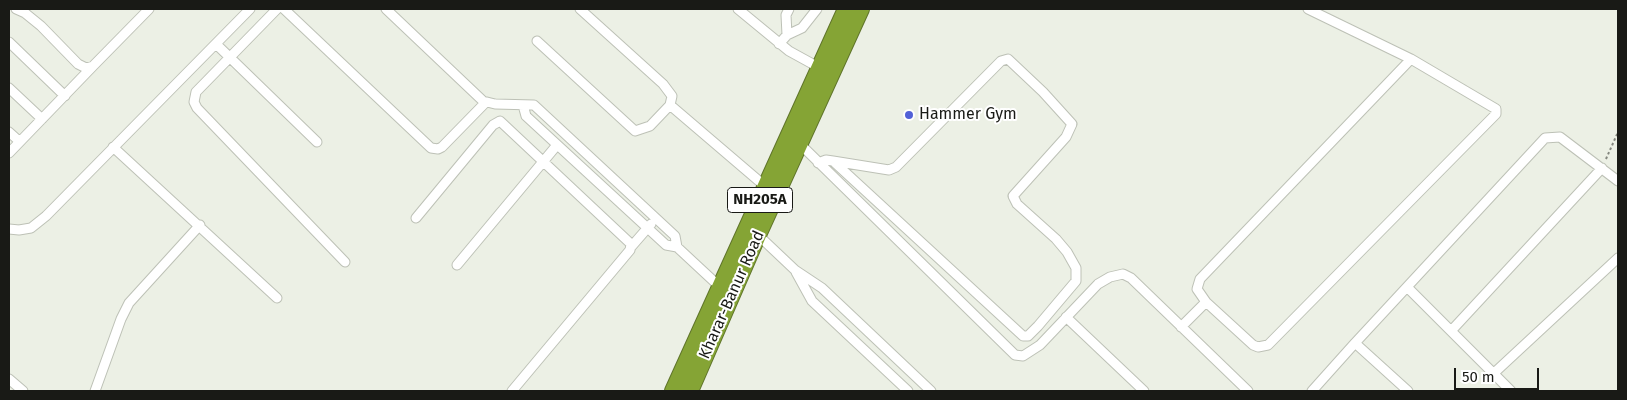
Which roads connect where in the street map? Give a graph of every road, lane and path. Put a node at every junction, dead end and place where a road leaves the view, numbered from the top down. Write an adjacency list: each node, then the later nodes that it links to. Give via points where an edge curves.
1 (16, 9): 21 (street, via 41,26 78,64 86,68)
2 (149, 9): 21 (street)
3 (250, 9): 17 (street)
4 (277, 9): 19 (street)
5 (284, 9): 25 (street, via 431,148 442,147)
6 (386, 9): 25 (street)
7 (580, 9): 27 (street, via 663,84 672,96)
8 (738, 9): 18 (street)
9 (789, 9): 14 (street, via 786,15)
10 (817, 9): 14 (street, via 802,28)
11 (846, 9): 22 (highway, NH205A)
12 (861, 9): 33 (highway, Kharar-Banur Road / NH205A)
13 (1308, 9): 20 (street)
14 (787, 34): 18 (street)
15 (537, 41): 27 (street, via 635,131 650,126)
16 (9, 42): 24 (street)
17 (216, 44): 19 (street); 35 (street)
18 (779, 44): 22 (street)
19 (230, 57): 32 (street); 53 (street, via 196,92 194,102 197,108)
20 (1411, 59): 59 (street, via 1200,279 1197,288); 59 (street, via 1496,109 1492,120 1268,345 1253,345)
21 (94, 66): 24 (street)
22 (820, 68): 42 (highway, NH205A)
23 (9, 88): 28 (street)
24 (65, 96): 28 (street)
25 (486, 102): 26 (street)
26 (523, 105): 34 (street, via 526,116); 45 (street, via 534,105)
27 (670, 105): 42 (street)
28 (42, 119): 31 (street)
29 (9, 132): 31 (street)
30 (1618, 132): 40 (path)
31 (19, 141): 36 (street)
32 (316, 142)
33 (800, 144): 39 (street); 43 (highway, Kharar-Banur Road / NH205A)
34 (557, 145): 37 (street); 47 (street)
35 (113, 147): 46 (street); 48 (street, via 31,228)
36 (9, 153)
37 (544, 161): 44 (street, via 504,123 496,122); 50 (street); 54 (street)
38 (833, 161): 38 (street, via 889,170 896,168 1001,61 1008,59 1072,124 1066,138 1013,196 1017,204 1067,252 1076,268 1076,281 1028,336 1021,335); 39 (street)
39 (818, 163): 60 (street, via 1015,355 1023,356 1040,345)
40 (1602, 168): 41 (street); 57 (street, via 1560,136 1545,138); 62 (street)
41 (1618, 181)
42 (766, 187): 43 (highway, NH205A)
43 (762, 211): 49 (highway, Kharar-Banur Road / NH205A); 56 (highway, NH205A)
44 (416, 218)
45 (656, 218): 47 (street); 51 (street, via 675,236)
46 (200, 225): 58 (street); 67 (street, via 125,309)
47 (647, 228): 50 (street); 51 (street, via 666,246)
48 (9, 229)
49 (758, 234): 55 (street); 70 (highway, Kharar-Banur Road / NH205A)
50 (631, 247): 68 (street)
51 (677, 247): 56 (street)
52 (1618, 258): 64 (street)
53 (345, 262)
54 (457, 265)
55 (795, 270): 71 (street, via 812,301); 72 (street, via 822,288)
56 (720, 287): 69 (highway, NH205A)
57 (1408, 288): 62 (street); 63 (street)
58 (277, 298)
59 (1206, 302): 61 (street)
60 (1066, 317): 61 (street, via 1098,284 1110,276 1123,274); 73 (street)
61 (1181, 327): 74 (street)
62 (1451, 331): 64 (street)
63 (1355, 343): 75 (street); 76 (street)
64 (1493, 374): 77 (street)
65 (9, 379): 66 (street)
66 (23, 391)
67 (95, 391)
68 (512, 391)
69 (673, 391)
70 (690, 391)
71 (908, 391)
72 (931, 391)
73 (1144, 391)
74 (1248, 391)
75 (1312, 391)
76 (1408, 391)
77 (1511, 391)

